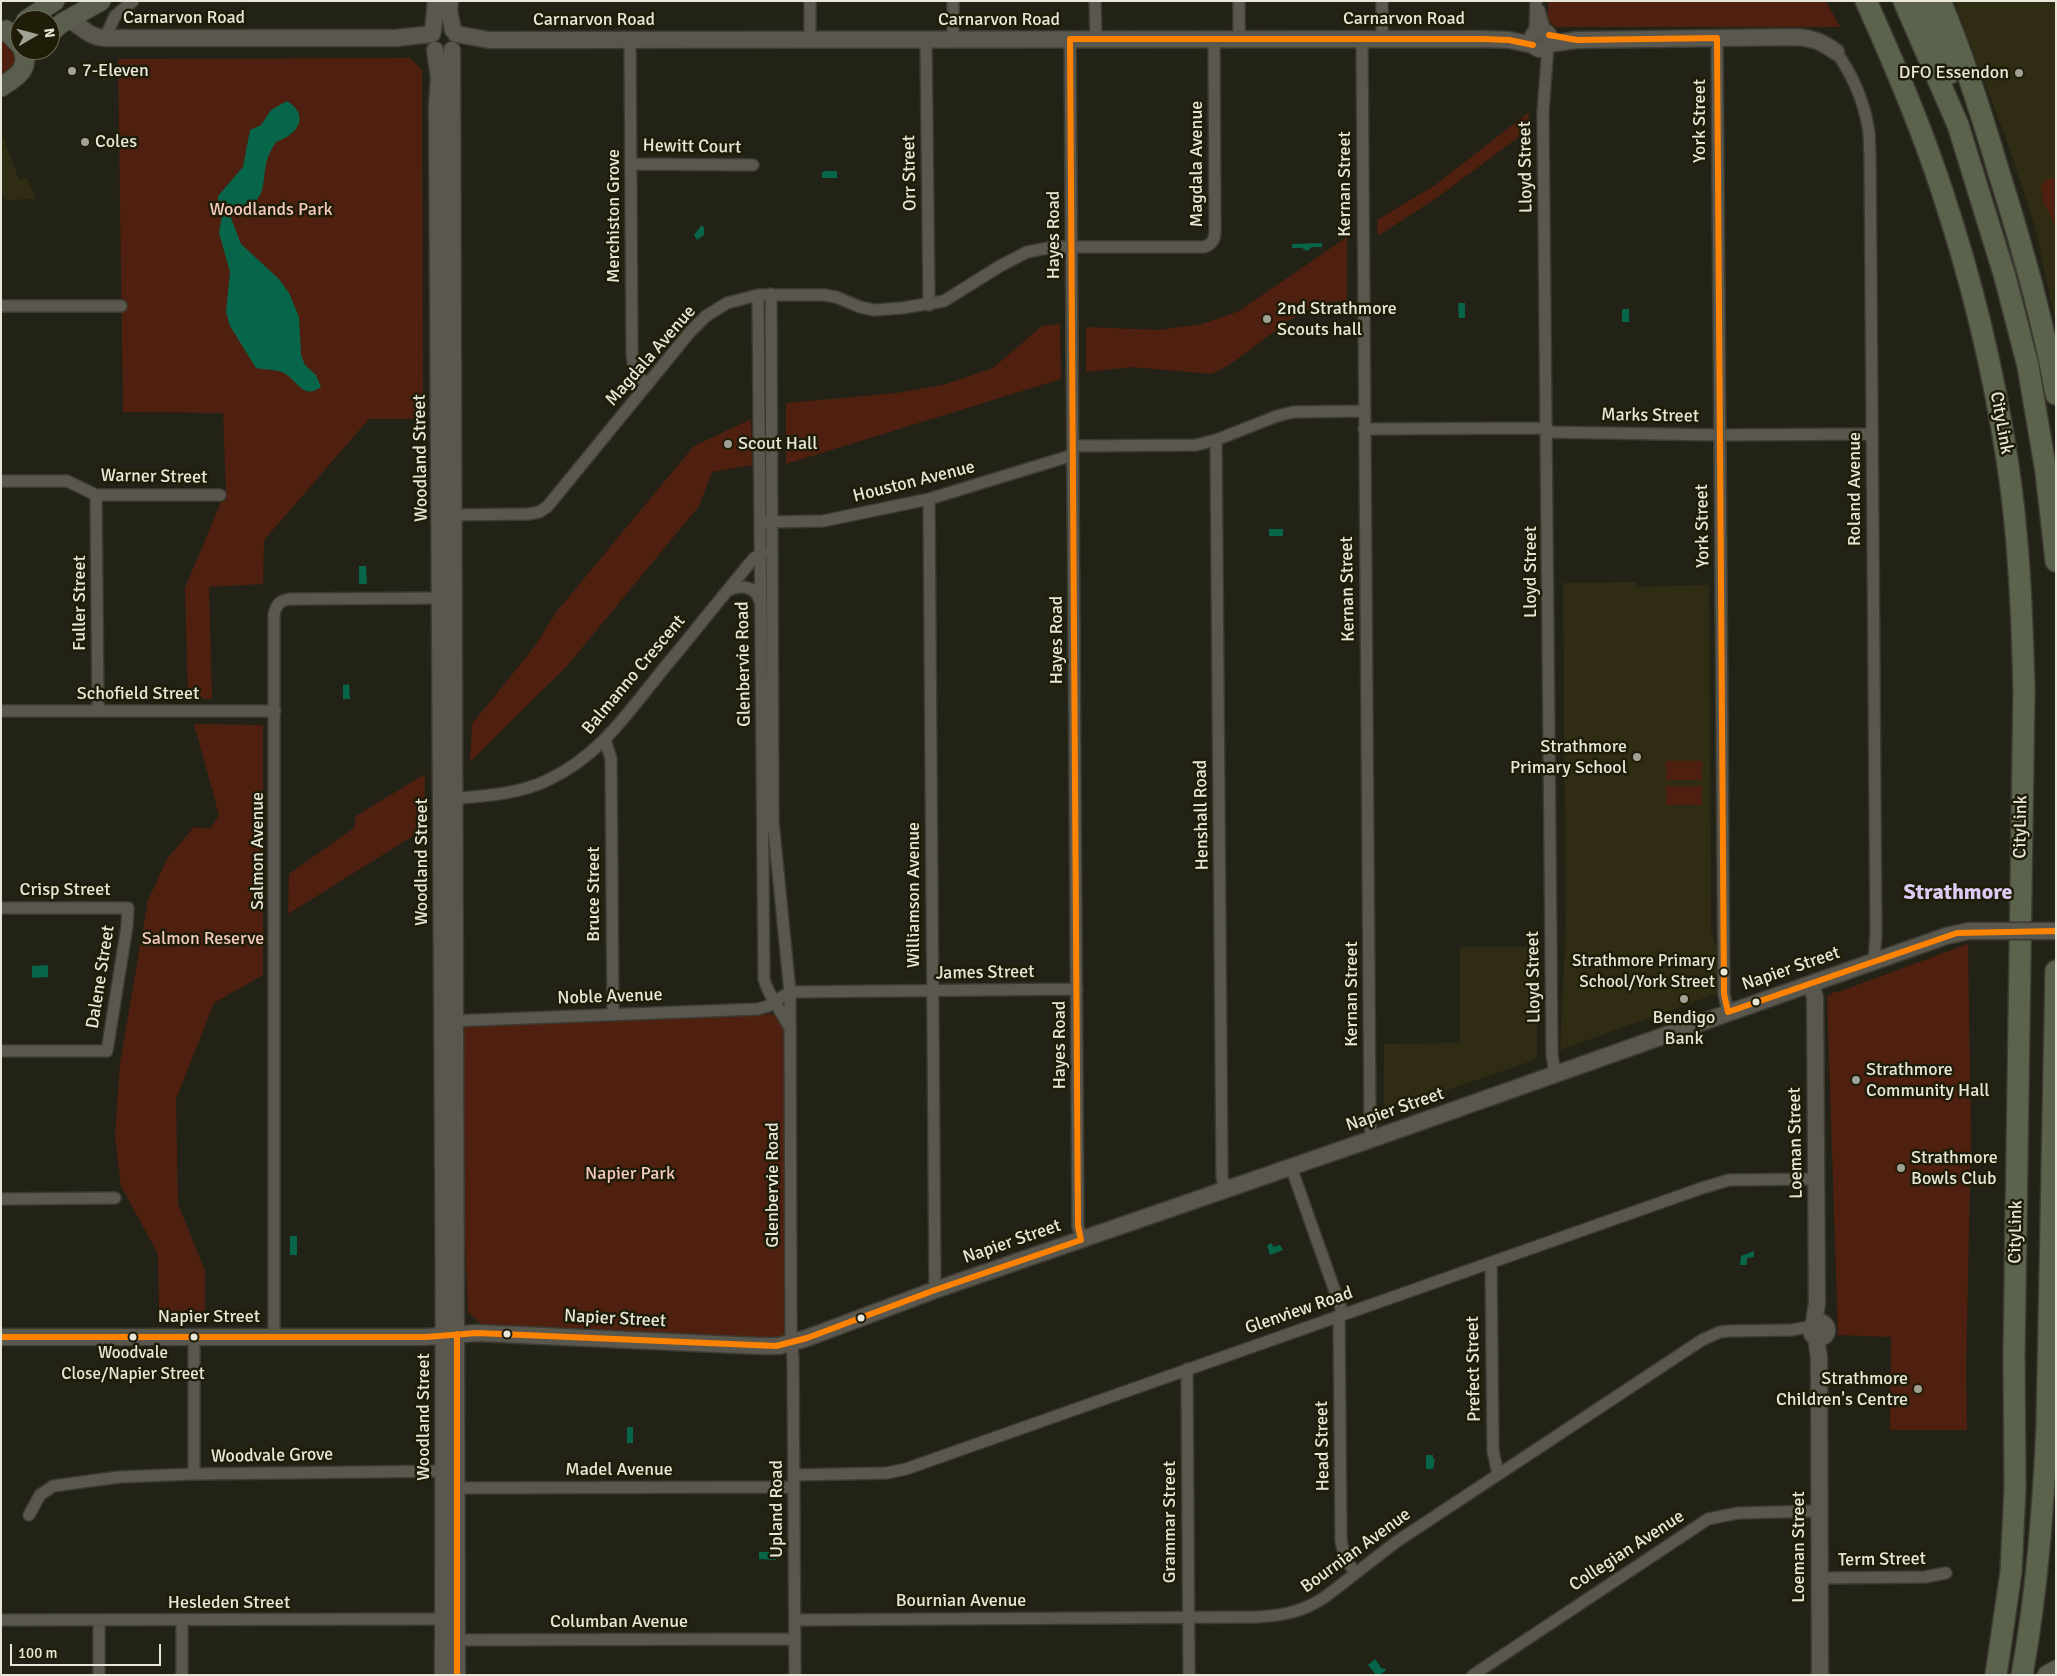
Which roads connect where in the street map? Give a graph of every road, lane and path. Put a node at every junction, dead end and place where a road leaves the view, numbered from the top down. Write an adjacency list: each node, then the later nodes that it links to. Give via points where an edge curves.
1 (102, 1): 18 (main road)
2 (133, 1): 20 (street, via 115,16)
3 (436, 1): 28 (street, Woodland Street)
4 (450, 1): 29 (street, Woodland Street)
5 (810, 1): 31 (street)
6 (953, 1): 33 (street)
7 (1096, 1): 23 (street)
8 (1239, 1): 25 (street)
9 (1382, 1): 27 (street)
10 (1851, 1): 40 (highway)
11 (1866, 1): 40 (highway, CityLink)
12 (1904, 1): 44 (highway, CityLink, via 1958,125)
13 (1922, 1): 44 (highway, via 1939,39 1961,109)
14 (1940, 1): 52 (highway, via 1976,95 2023,249)
15 (52, 3): 17 (main road)
16 (1536, 3): 34 (street, Lloyd Street)
17 (41, 10)
18 (68, 20): 19 (main road); 20 (street, Carnarvon Road, via 88,34)
19 (60, 26)
20 (105, 38): 28 (street, Carnarvon Road)
21 (1717, 38): 34 (street, Carnarvon Road); 35 (street, Carnarvon Road, via 1811,38); 58 (street, York Street)
22 (1070, 39): 23 (street, Carnarvon Road); 33 (street, Carnarvon Road); 45 (street, Hayes Road)
23 (1096, 39): 24 (street, Carnarvon Road)
24 (1214, 39): 25 (street, Carnarvon Road); 45 (street, Magdala Avenue, via 1213,242 1204,247)
25 (1239, 39): 26 (street, Carnarvon Road)
26 (1362, 39): 27 (street, Carnarvon Road); 54 (street, Kernan Street)
27 (1382, 39): 34 (street, Carnarvon Road)
28 (433, 40): 29 (street, via 444,53); 29 (street, via 446,26); 43 (street, Woodland Street, via 439,76 437,106)
29 (454, 40): 30 (street, Carnarvon Road); 43 (street, Woodland Street)
30 (630, 40): 31 (street, Carnarvon Road); 41 (street, Merchiston Grove)
31 (810, 40): 32 (street, Carnarvon Road)
32 (926, 40): 33 (street, Carnarvon Road); 48 (street, Orr Street)
33 (953, 40)
34 (1541, 40): 56 (street, Lloyd Street, via 1545,70)
35 (1836, 52): 57 (street, Roland Avenue, via 1845,63 1868,127)
36 (24, 60): 38 (main road)
37 (32, 60): 38 (main road)
38 (18, 76): 39 (main road)
39 (1, 87)
40 (1916, 122): 142 (highway, CityLink, via 1942,190 1987,350 2008,461 2022,605 2024,690 2014,1354 2015,1488 2011,1572)
41 (631, 164): 42 (street, Hewitt Court); 51 (street, Merchiston Grove, via 633,365 640,379)
42 (753, 165)
43 (445, 191): 65 (street, Woodland Street)
44 (1981, 196): 70 (highway, CityLink, via 2028,366 2046,472)
45 (1071, 247): 48 (street, Magdala Avenue, via 1027,252 944,302); 60 (street, Hayes Road)
46 (771, 294): 47 (street, Magdala Avenue); 48 (street, Magdala Avenue, via 824,294 874,310); 53 (street, Glenbervie Road)
47 (758, 295): 51 (street, Magdala Avenue, via 727,303 706,316); 53 (street, Glenbervie Road)
48 (929, 305)
49 (1, 306): 50 (street)
50 (121, 306)
51 (648, 384): 65 (street, Magdala Avenue, via 547,507 528,514)
52 (2056, 394)
53 (765, 396): 66 (street, Glenbervie Road); 67 (street, Glenbervie Road)
54 (1364, 411): 55 (street, Kernan Street); 59 (street, Houston Avenue, via 1293,412)
55 (1364, 429): 56 (street, Marks Street); 97 (street, Kernan Street)
56 (1547, 430): 58 (street, Marks Street); 96 (street, Lloyd Street, via 1552,1055)
57 (1872, 434): 58 (street, Marks Street); 84 (street, Roland Avenue, via 1876,934)
58 (1719, 435): 91 (street, York Street, via 1724,994)
59 (1216, 440): 60 (street, Houston Avenue, via 1196,445); 100 (street, Henshall Road, via 1222,1177)
60 (1073, 450): 64 (street, Houston Avenue); 87 (street, Hayes Road)
61 (1, 481): 62 (street, Warner Street, via 67,481)
62 (96, 495): 63 (street, Warner Street); 75 (street, Fuller Street)
63 (220, 495)
64 (929, 499): 67 (street, Houston Avenue, via 823,521); 88 (street, Williamson Avenue)
65 (448, 515): 72 (street, Woodland Street)
66 (760, 522): 67 (street, Houston Avenue); 68 (street, Glenbervie Road)
67 (772, 522): 69 (street, Glenbervie Road)
68 (760, 553): 69 (street); 71 (street, Balmanno Crescent); 73 (street, Glenbervie Road)
69 (772, 553): 89 (street, Glenbervie Road, via 773,821)
70 (2056, 561)
71 (727, 591): 73 (street, via 739,587 752,589 759,597); 77 (street, Balmanno Crescent)
72 (448, 598): 76 (street, Salmon Avenue, via 291,599 280,602 274,614); 80 (street, Woodland Street)
73 (760, 606): 90 (street, Glenbervie Road, via 764,979)
74 (1, 710): 75 (street, Schofield Street)
75 (98, 711): 76 (street, Schofield Street)
76 (275, 711): 111 (street, Salmon Avenue)
77 (606, 739): 78 (street, Balmanno Crescent); 79 (street, Bruce Street)
78 (595, 750): 79 (street); 80 (street, Balmanno Crescent, via 564,772 525,789)
79 (611, 773): 92 (street, Bruce Street)
80 (448, 799): 93 (street, Woodland Street)
81 (1, 908): 82 (street, Crisp Street)
82 (128, 908): 95 (street, Dalene Street, via 107,1051)
83 (2056, 930): 84 (street, Napier Street, bridge, via 1969,931)
84 (1879, 960): 86 (street, Napier Street)
85 (2056, 971): 143 (highway, CityLink, via 2047,1426 2036,1587)
86 (1811, 984): 91 (street, Napier Street); 99 (street, Loeman Street, via 1815,998)
87 (1077, 990): 88 (street, James Street); 103 (street, Hayes Road, via 1078,1226)
88 (932, 991): 89 (street, James Street); 105 (street, Williamson Avenue)
89 (790, 992): 90 (street); 94 (street, Glenbervie Road)
90 (775, 1001): 92 (street, Noble Avenue, via 758,1009); 94 (street, Glenbervie Road)
91 (1728, 1012): 96 (street, Napier Street)
92 (612, 1015): 93 (street, Noble Avenue)
93 (449, 1021): 108 (street, Woodland Street)
94 (789, 1027): 112 (street, Glenbervie Road)
95 (1, 1051)
96 (1555, 1074): 97 (street, Napier Street)
97 (1372, 1139): 98 (street, Napier Street)
98 (1291, 1167): 100 (street, Napier Street); 106 (street, Head Street)
99 (1817, 1179): 104 (street, Glenview Road, via 1718,1183); 107 (street, Loeman Street)
100 (1225, 1189): 103 (street, Napier Street)
101 (115, 1198): 102 (street)
102 (1, 1199)
103 (1081, 1240): 105 (street, Napier Street)
104 (1491, 1263): 106 (street, Glenview Road); 116 (street, Prefect Street, via 1492,1451)
105 (935, 1290): 112 (street, Napier Street)
106 (1341, 1315): 113 (street, Glenview Road); 122 (street, Head Street, via 1341,1541 1345,1558)
107 (1816, 1330): 116 (street, Bournian Avenue, via 1730,1331 1702,1340); 120 (street, Loeman Street, via 1819,1358)
108 (451, 1335): 111 (street, Napier Street); 112 (street, Napier Street, via 512,1334 759,1346); 114 (street, Woodland Street)
109 (1, 1337): 110 (street, Napier Street)
110 (194, 1337): 111 (street, Napier Street); 115 (street, Woodvale Grove)
111 (274, 1337)
112 (792, 1343): 117 (street, Upland Road)
113 (1187, 1370): 117 (street, Glenview Road, via 897,1472); 125 (street, Grammar Street)
114 (450, 1471): 115 (street, Woodvale Grove); 119 (street, Woodland Street)
115 (194, 1474): 121 (street, via 119,1477 53,1486 40,1496)
116 (1498, 1474): 122 (street, Bournian Avenue)
117 (794, 1475): 118 (street, Upland Road)
118 (794, 1487): 119 (street, Madel Avenue); 128 (street, Upland Road)
119 (450, 1488): 126 (street, Woodland Street)
120 (1819, 1511): 124 (street, Loeman Street); 140 (street, Collegian Avenue, via 1738,1513 1708,1519)
121 (29, 1515)
122 (1355, 1573): 125 (street, Bournian Avenue, via 1314,1605 1290,1614)
123 (1946, 1573): 124 (street, Term Street, via 1924,1577)
124 (1819, 1578): 141 (street, Loeman Street)
125 (1188, 1618): 128 (street, Bournian Avenue); 139 (street, Grammar Street)
126 (450, 1619): 130 (street, Hesleden Street); 132 (street, Woodland Street)
127 (1, 1620): 129 (street, Hesleden Street)
128 (794, 1620): 131 (street, Upland Road)
129 (99, 1621): 130 (street, Hesleden Street); 134 (street)
130 (182, 1621): 135 (street)
131 (795, 1639): 132 (street, Columban Avenue); 138 (street, Upland Road)
132 (450, 1640): 136 (street, Woodland Street); 137 (street, Woodland Street)
133 (2056, 1670): 144 (main road)
134 (99, 1675)
135 (182, 1675)
136 (443, 1675)
137 (457, 1675)
138 (795, 1675)
139 (1189, 1675)
140 (1473, 1675)
141 (1820, 1675)
142 (1996, 1675)
143 (2022, 1675)
144 (2046, 1675)

